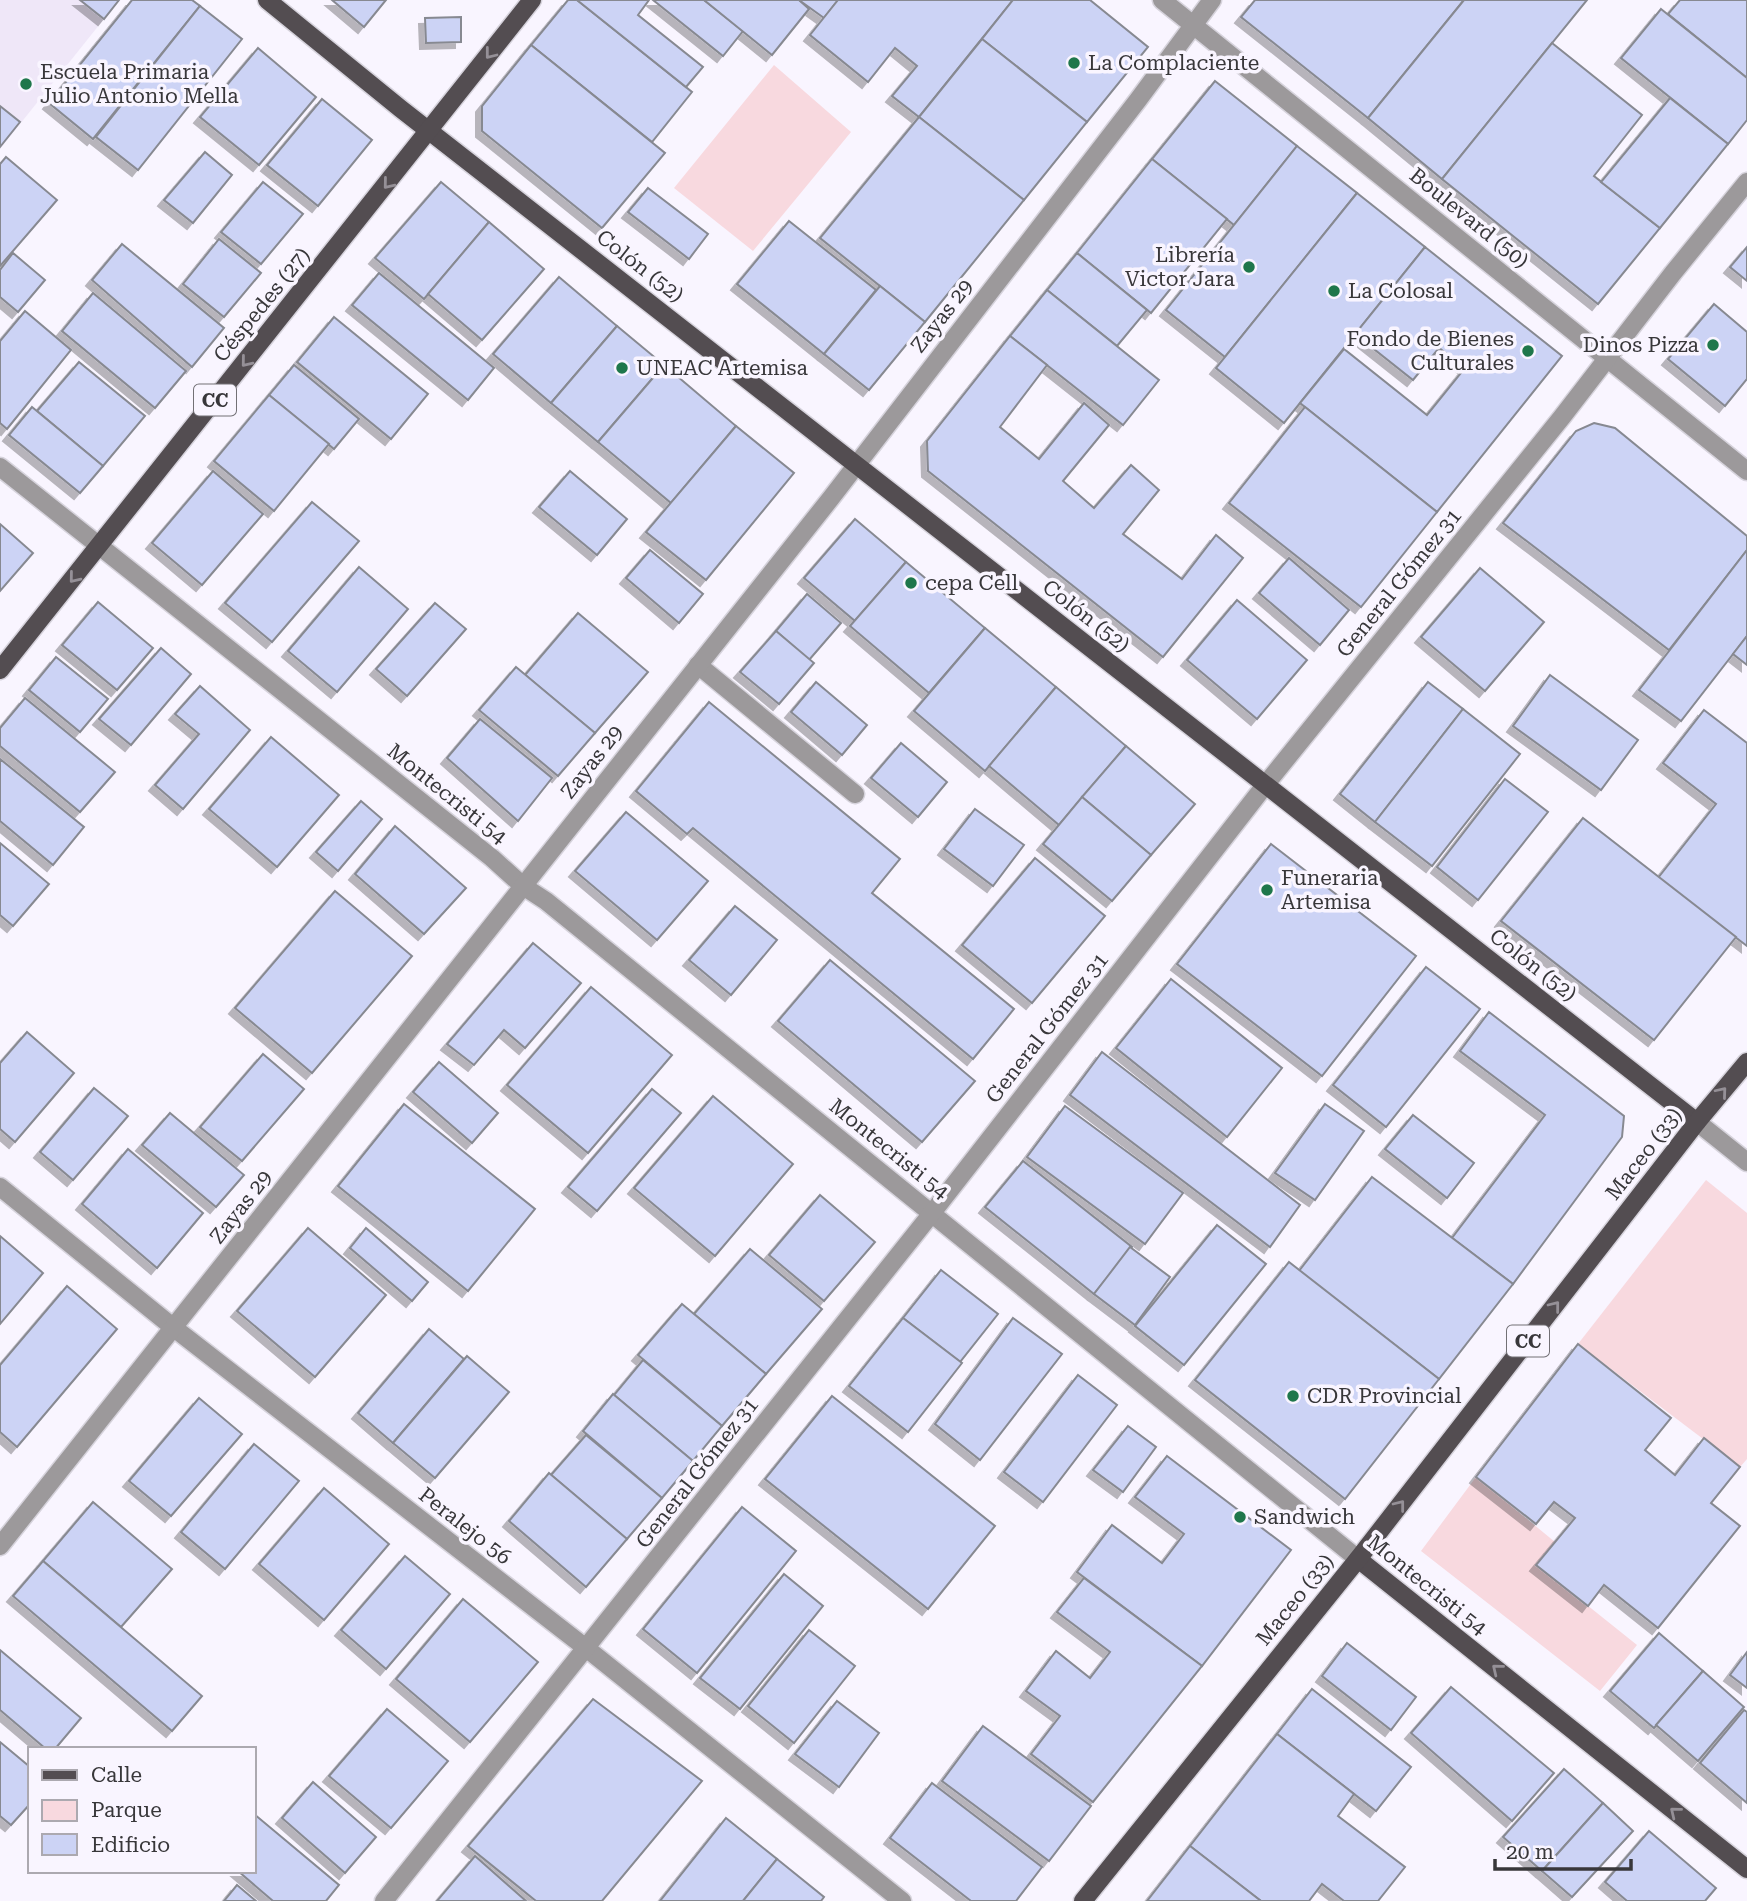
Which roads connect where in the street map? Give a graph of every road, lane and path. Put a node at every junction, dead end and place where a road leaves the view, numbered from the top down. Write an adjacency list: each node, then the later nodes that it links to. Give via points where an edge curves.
1 (267, 0): 6 (main road, Colón (52))
2 (532, 0): 6 (main road, Céspedes (27) / CC, one-way to 6)
3 (1162, 0): 5 (street, Boulevard (50))
4 (1212, 0): 5 (street, Zayas 29)
5 (1193, 25): 8 (street, Boulevard (50)); 9 (street, Zayas 29)
6 (430, 131): 9 (main road, Colón (52)); 12 (main road, Céspedes (27) / CC, one-way to 12)
7 (1747, 182): 8 (street, General Gómez 31)
8 (1608, 359): 11 (street, Boulevard (50)); 15 (street, General Gómez 31)
9 (857, 465): 13 (street, Zayas 29); 15 (main road, Colón (52))
10 (0, 467): 12 (street, Montecristi 54)
11 (1747, 471)
12 (99, 547): 14 (main road, Céspedes (27) / CC, one-way to 14); 17 (street, Montecristi 54)
13 (698, 665): 16 (street); 17 (street, Zayas 29)
14 (0, 670)
15 (1266, 785): 19 (main road, Colón (52)); 22 (street, General Gómez 31)
16 (855, 793)
17 (523, 886): 22 (street, Montecristi 54); 23 (street, Zayas 29)
18 (1747, 1062): 19 (main road, Maceo (33) / CC, one-way to 18)
19 (1697, 1122): 20 (street, Colón (52)); 25 (main road, Maceo (33) / CC, one-way to 19)
20 (1747, 1162)
21 (0, 1187): 23 (street, Peralejo 56)
22 (932, 1213): 25 (street, Montecristi 54); 26 (street, General Gómez 31)
23 (174, 1328): 24 (street, Zayas 29); 26 (street, Peralejo 56)
24 (0, 1546)
25 (1358, 1559): 27 (main road, Montecristi 54, one-way to 25); 30 (main road, Maceo (33) / CC)
26 (586, 1648): 28 (street, General Gómez 31); 29 (street, Peralejo 56)
27 (1747, 1869)
28 (384, 1901)
29 (902, 1901)
30 (1083, 1901)

